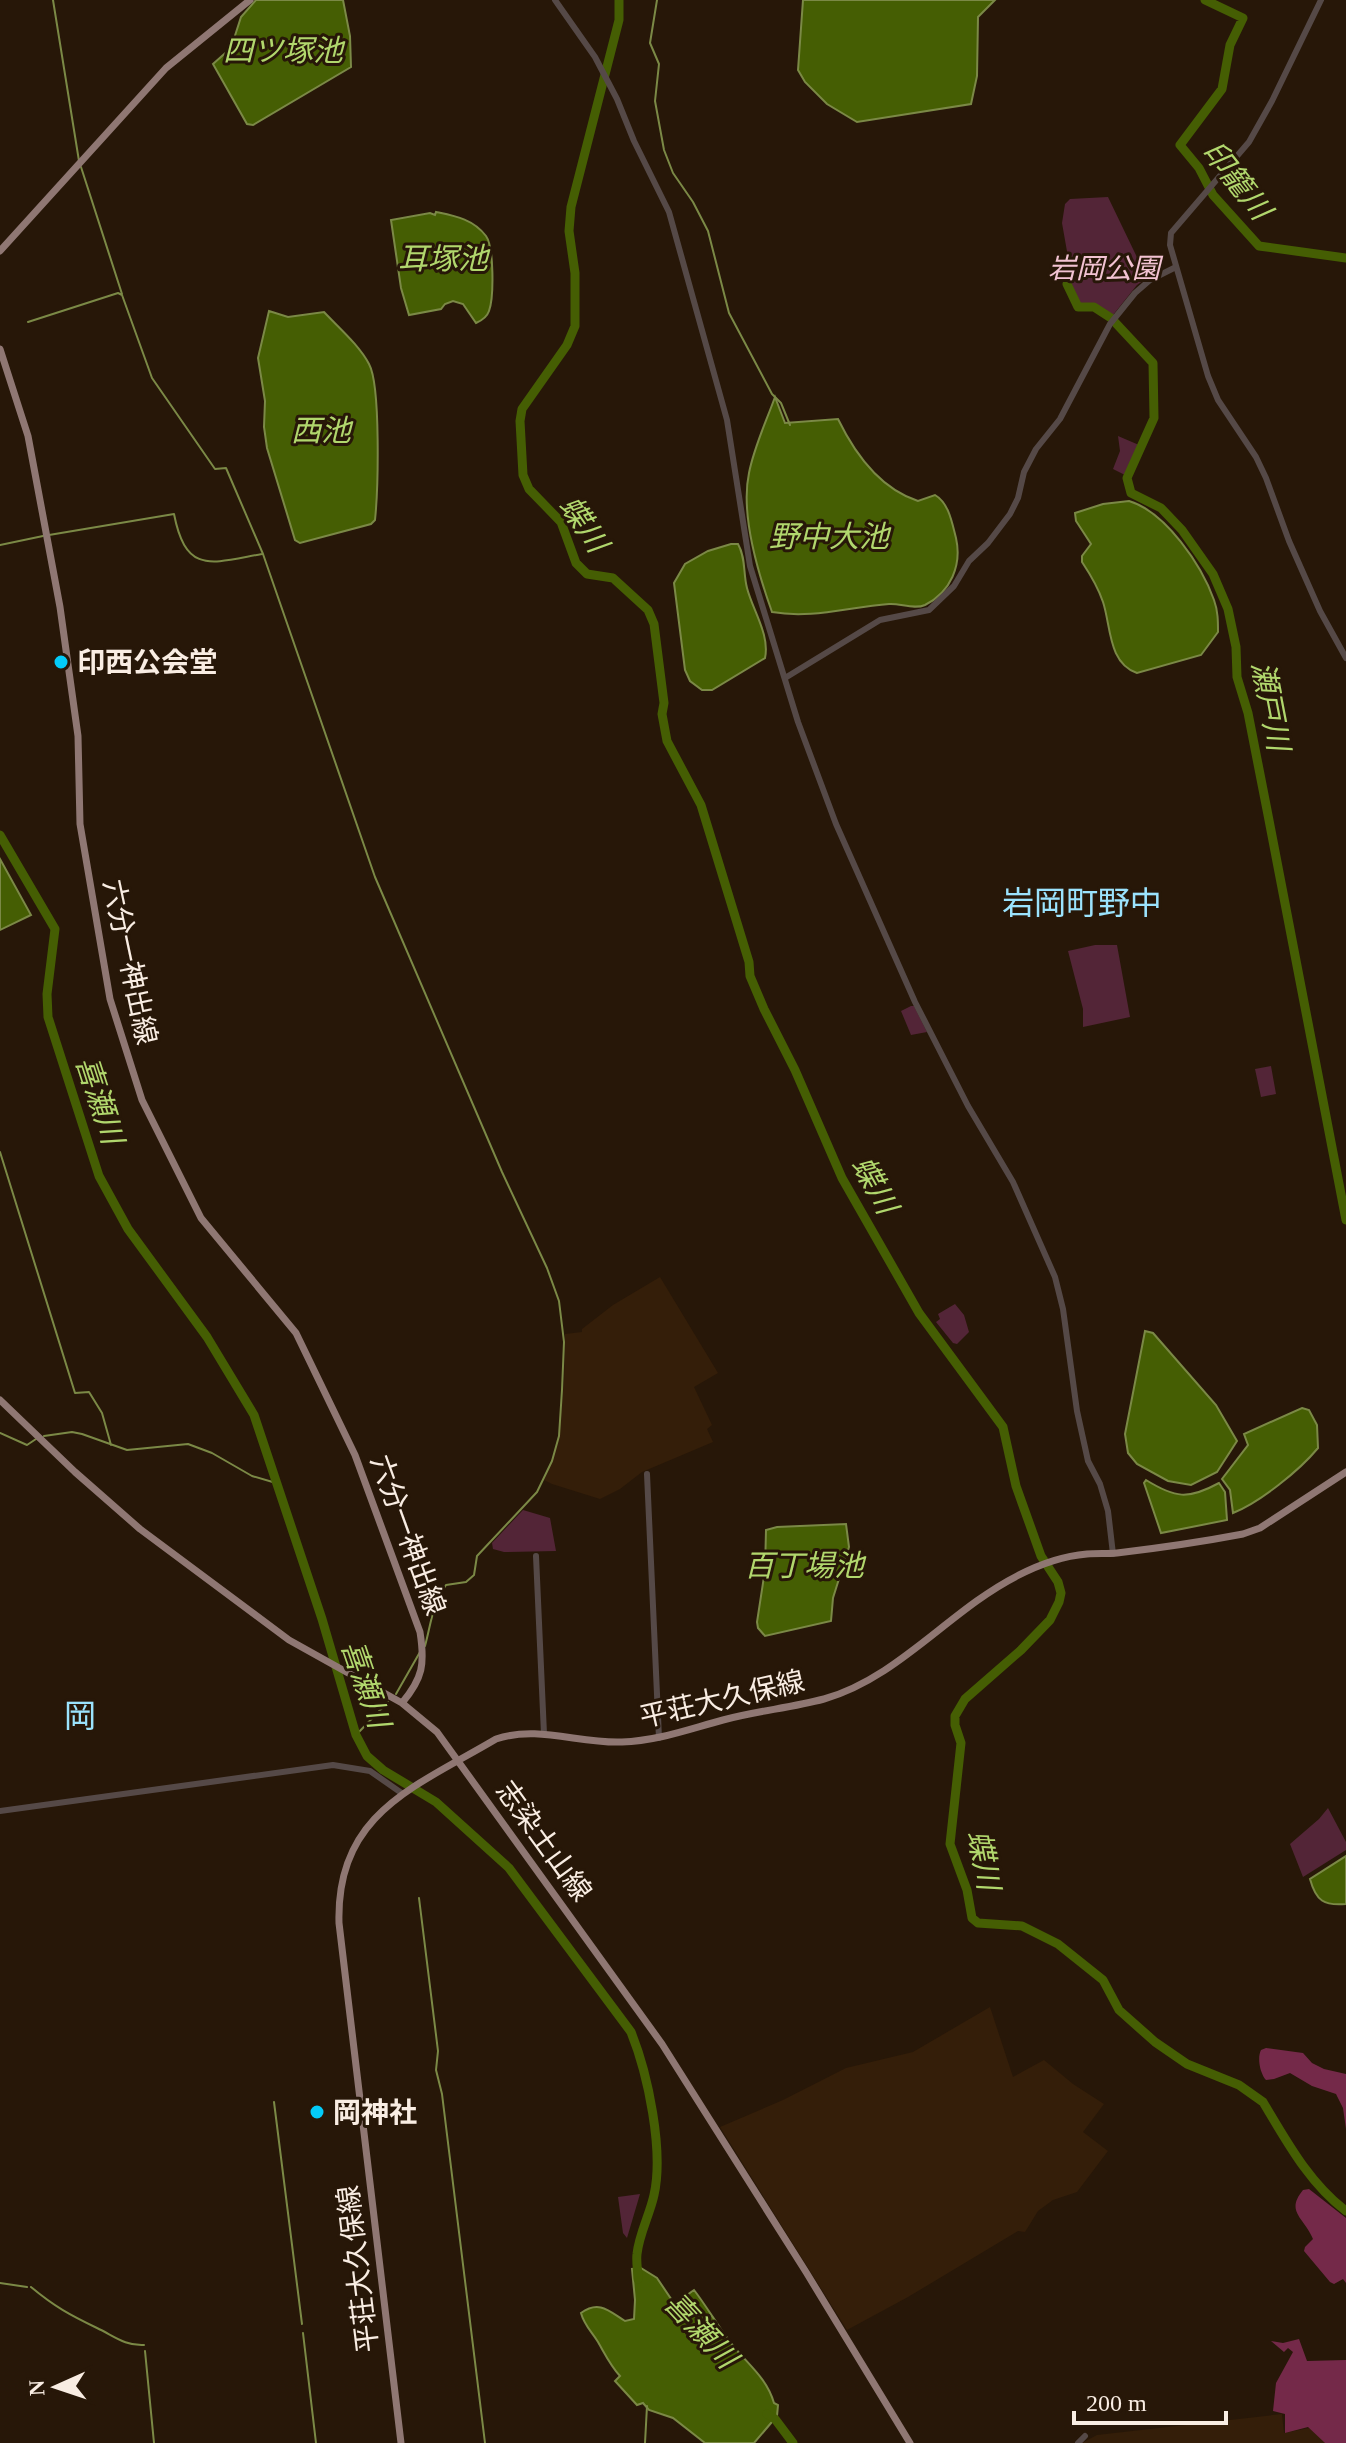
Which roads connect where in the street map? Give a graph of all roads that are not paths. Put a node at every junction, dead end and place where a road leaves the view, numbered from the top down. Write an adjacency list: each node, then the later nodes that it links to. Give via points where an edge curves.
1 (250, 0): 4 (main road, via 158,76)
2 (555, 0): 8 (street, via 595,57 669,212 727,420 750,566)
3 (1321, 0): 5 (street, via 1249,142 1171,233)
4 (0, 251)
5 (1176, 267): 7 (street, via 1218,400 1256,457 1329,632); 8 (street, via 1150,280 1110,324 1060,419 1036,449 1010,514 954,586 929,610 880,620)
6 (0, 349): 14 (main road, 六分一神出線, via 28,436 60,607 78,736 80,824 110,999 142,1100 187,1192 201,1218 296,1333 355,1455 420,1632 422,1671)
7 (1346, 658)
8 (785, 678): 12 (street, via 813,766 889,948 968,1106 1013,1182 1055,1277 1077,1411 1088,1461 1108,1511)
9 (0, 1400): 14 (main road, 志染土山線, via 140,1529 289,1640)
10 (1346, 1472): 12 (main road, 平荘大久保線, via 1260,1528)
11 (647, 1474): 16 (street)
12 (1113, 1554): 16 (main road, 平荘大久保線, via 1054,1561 1001,1584 858,1685 825,1699)
13 (536, 1556): 15 (street)
14 (402, 1703): 17 (main road, 志染土山線, via 437,1732)
15 (544, 1734): 16 (main road, 平荘大久保線, via 619,1743); 17 (main road, 平荘大久保線, via 510,1734)
16 (659, 1738)
17 (459, 1761): 18 (main road, 平荘大久保線); 22 (main road, 志染土山線, via 662,2044)
18 (405, 1793): 19 (street, via 370,1771 333,1765); 21 (main road, 平荘大久保線, via 373,1819 349,1855 338,1907)
19 (0, 1811)
20 (1085, 2436): 23 (street)
21 (401, 2443)
22 (910, 2443)
23 (1078, 2443)

